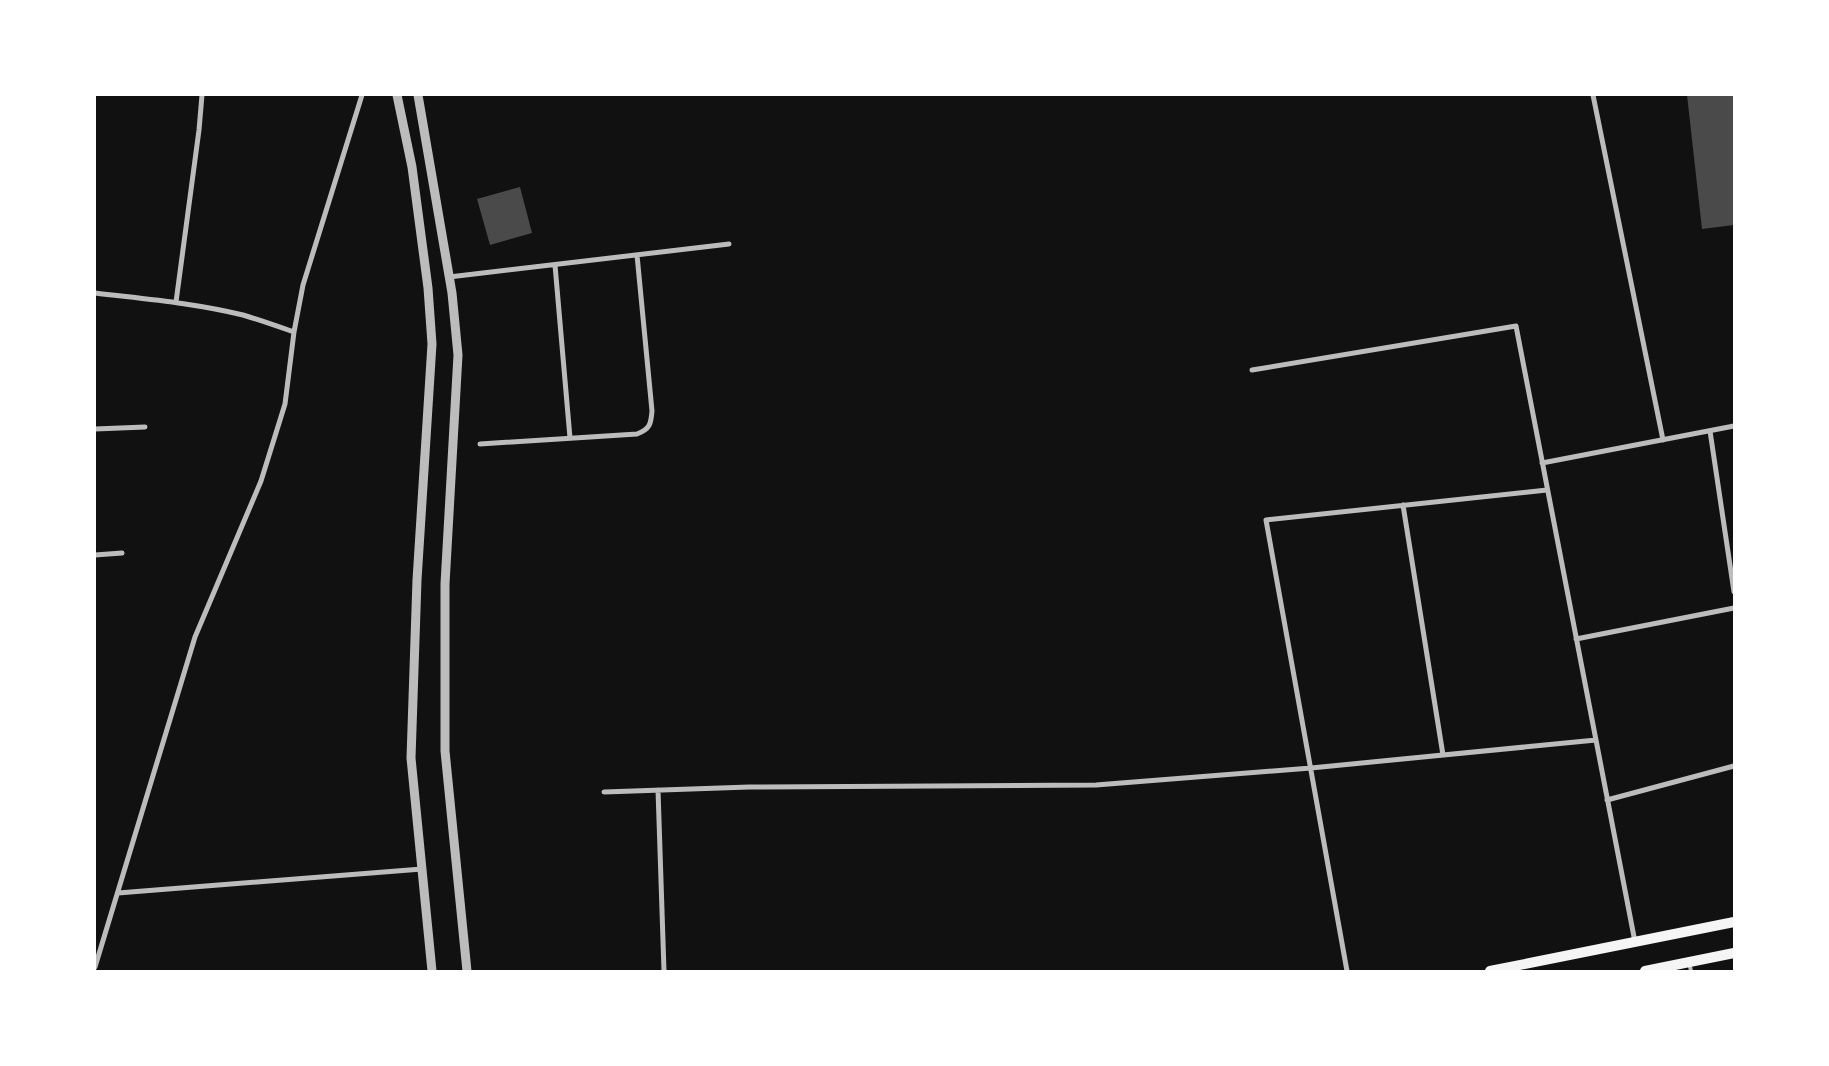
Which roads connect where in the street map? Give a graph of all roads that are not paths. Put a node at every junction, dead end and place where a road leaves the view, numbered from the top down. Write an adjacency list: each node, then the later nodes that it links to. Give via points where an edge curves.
1 (202, 95): 11 (street)
2 (362, 95): 12 (street, via 303,286)
3 (397, 95): 36 (street, via 412,167 432,344 417,580 411,758)
4 (418, 95): 9 (street)
5 (1593, 95): 19 (street)
6 (729, 244): 7 (street)
7 (637, 255): 8 (street); 18 (street, via 651,423 646,431 637,434)
8 (555, 265): 9 (street); 18 (street)
9 (449, 277): 44 (street, via 458,354 445,584 444,751)
10 (95, 293): 11 (street)
11 (176, 302): 12 (street, via 244,315)
12 (294, 332): 37 (street, via 285,404 262,481 195,637)
13 (1252, 370): 21 (street, via 1516,326)
14 (1734, 426): 17 (street)
15 (145, 428): 16 (street)
16 (95, 429)
17 (1710, 431): 19 (street); 26 (street)
18 (570, 438): 20 (street)
19 (1663, 440): 21 (street)
20 (480, 444)
21 (1542, 463): 22 (street)
22 (1547, 490): 23 (street); 28 (street)
23 (1403, 506): 30 (street); 32 (street, via 1266,520)
24 (122, 553): 25 (street)
25 (95, 555)
26 (1734, 592)
27 (1734, 608): 28 (street)
28 (1576, 639): 29 (street)
29 (1596, 740): 30 (street); 35 (street)
30 (1443, 755): 32 (street)
31 (1734, 766): 35 (street)
32 (1311, 768): 33 (street, via 1096,785); 46 (street)
33 (658, 790): 34 (street); 45 (street)
34 (604, 792)
35 (1608, 800): 39 (street)
36 (422, 869): 37 (street); 43 (street)
37 (118, 893): 41 (street)
38 (1734, 922): 39 (main road)
39 (1635, 942): 47 (main road)
40 (1734, 953): 42 (main road)
41 (95, 967)
42 (1690, 967): 48 (main road)
43 (432, 971)
44 (467, 971)
45 (664, 971)
46 (1347, 971)
47 (1490, 971)
48 (1645, 971)

